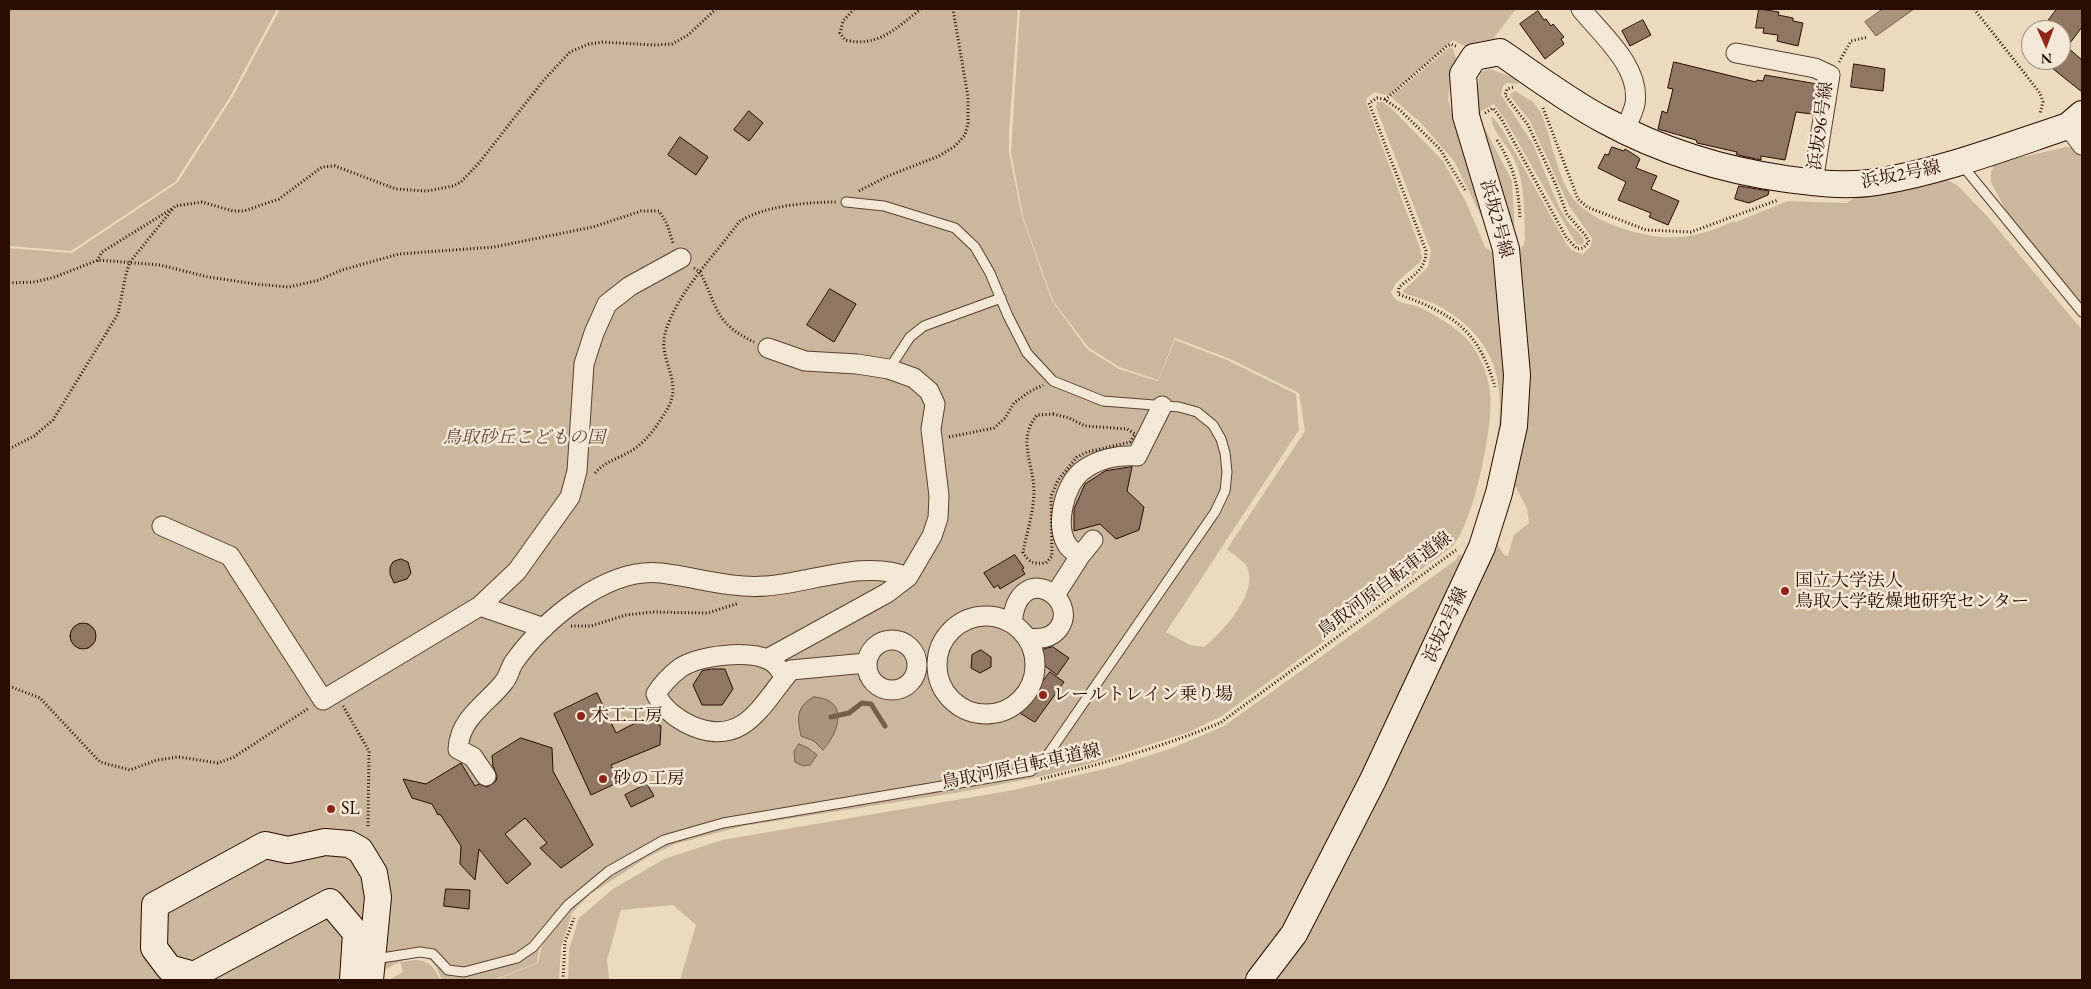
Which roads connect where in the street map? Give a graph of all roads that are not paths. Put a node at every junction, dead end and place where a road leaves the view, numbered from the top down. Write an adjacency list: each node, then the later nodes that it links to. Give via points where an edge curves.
1 (1580, 9): 4 (street, via 1624,61 1635,86 1634,106)
2 (1736, 53): 6 (street, 浜坂96号線, via 1815,68 1830,74)
3 (2078, 128): 5 (street, 浜坂2号線)
4 (1624, 130): 6 (street, 浜坂2号線, via 1679,155 1748,174); 31 (street, 浜坂2号線, via 1500,52 1474,57 1463,74 1466,116 1506,248 1518,375 1514,426 1499,493 1482,547 1373,780 1294,934)
5 (1959, 162): 6 (street, 浜坂2号線, via 1875,182); 10 (lane)
6 (1813, 182)
7 (846, 202): 9 (lane, via 884,206 955,228 976,247)
8 (682, 258): 19 (street, via 630,286 607,304 584,364 577,472 570,497 517,571)
9 (1001, 298): 12 (lane, via 924,326 910,337); 13 (lane, via 1027,353 1053,381 1104,401)
10 (2082, 312)
11 (768, 348): 12 (street, via 805,361)
12 (890, 369): 17 (street, via 914,378 933,397 935,404 931,428 939,496 938,518 932,536)
13 (1162, 406): 16 (street, via 1136,456 1121,455 1100,461 1081,471 1070,486 1062,529 1068,545); 29 (lane, via 1197,412 1212,425 1225,453 1225,491 1215,512 1066,729 1031,771 723,823 664,840 609,872 568,905 533,947 517,958 464,972 448,970 433,954 420,952)
14 (162, 526): 19 (street, via 230,556 329,697)
15 (1093, 540): 16 (street)
16 (1080, 556): 18 (street)
17 (908, 577): 21 (street, via 885,570 756,586 736,586 660,573 617,578 585,596); 23 (street, via 887,593)
18 (1055, 595): 20 (street, via 1040,588 1024,593 1014,606); 22 (street, via 1063,614 1059,627 1049,636)
19 (480, 606): 21 (street)
20 (1012, 624): 22 (street); 26 (street, via 988,616 963,622 944,639)
21 (544, 628): 28 (street, via 513,663 505,682 472,713 458,743 458,749 473,757)
22 (1027, 638): 26 (street, via 1035,658 1034,680 1022,698 1010,708 994,714 973,712 954,702 941,684)
23 (767, 659): 27 (street, via 781,670); 27 (street, via 748,654 711,656 681,668 656,694 660,703 679,720 705,731 732,731 758,714)
24 (866, 663): 25 (street, via 868,655 879,643 896,640 911,648); 25 (street, via 875,685 891,691 907,686 917,672); 27 (street, via 791,670)
25 (918, 663): 26 (street)
26 (937, 663)
27 (784, 677)
28 (486, 776)
29 (371, 970): 30 (street, via 378,897 374,873 360,850 349,844 325,842 288,850 265,845 155,905 154,948 169,968 194,975 330,902 356,933)
30 (353, 980)
31 (1259, 980)

